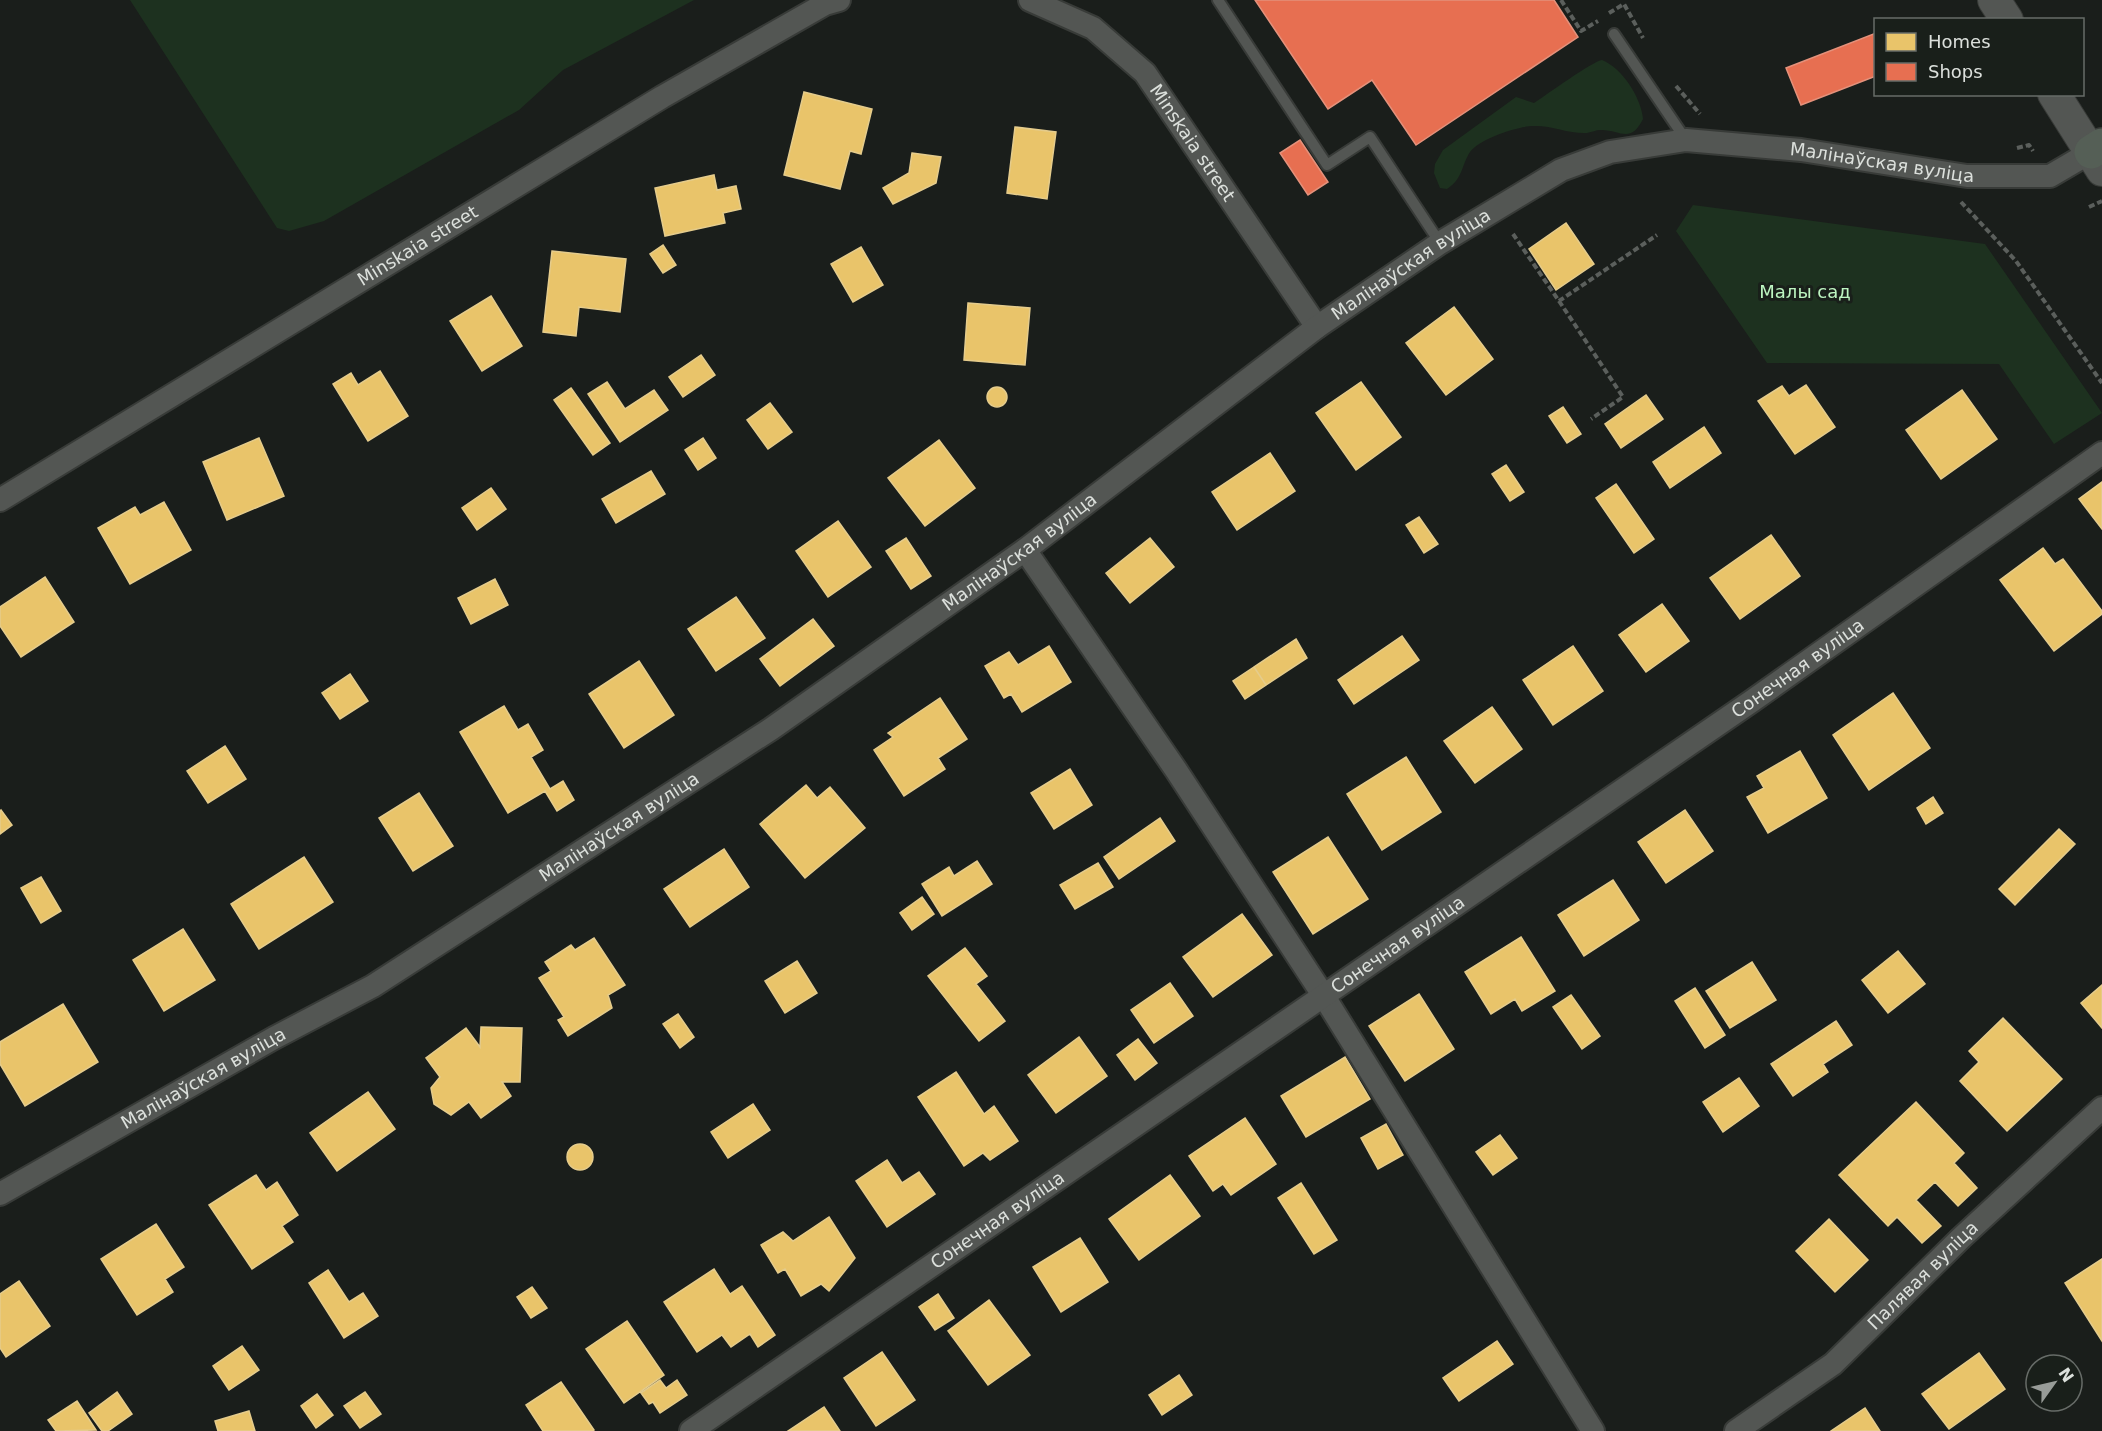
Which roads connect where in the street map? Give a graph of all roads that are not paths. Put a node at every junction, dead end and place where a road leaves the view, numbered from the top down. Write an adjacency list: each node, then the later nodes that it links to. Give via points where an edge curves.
1 (839, 0): 13 (street, Minskaia street, via 814,9 662,97)
2 (1030, 0): 11 (street, Minskaia street, via 1093,28 1145,73)
3 (1218, 0): 10 (lane, via 1327,165 1370,136)
4 (1994, 0): 5 (main road)
5 (2006, 18)
6 (1614, 33): 8 (lane)
7 (2055, 96): 9 (main road)
8 (1686, 140): 9 (street, Малінаўская вуліца, via 1802,150 1967,176 2050,176); 10 (street, Малінаўская вуліца, via 1610,152 1561,170)
9 (2098, 156)
10 (1440, 243): 11 (street, Малінаўская вуліца)
11 (1317, 327): 14 (street, Малінаўская вуліца)
12 (2102, 453): 15 (street, Сонечная вуліца)
13 (0, 500)
14 (1025, 550): 15 (street, via 1176,770); 17 (street, Малінаўская вуліца, via 771,729 373,986)
15 (1324, 998): 18 (street, Сонечная вуліца); 19 (street)
16 (2102, 1108): 20 (street, Палявая вуліца, via 1961,1238 1833,1364)
17 (0, 1194)
18 (691, 1431)
19 (1593, 1431)
20 (1736, 1431)

